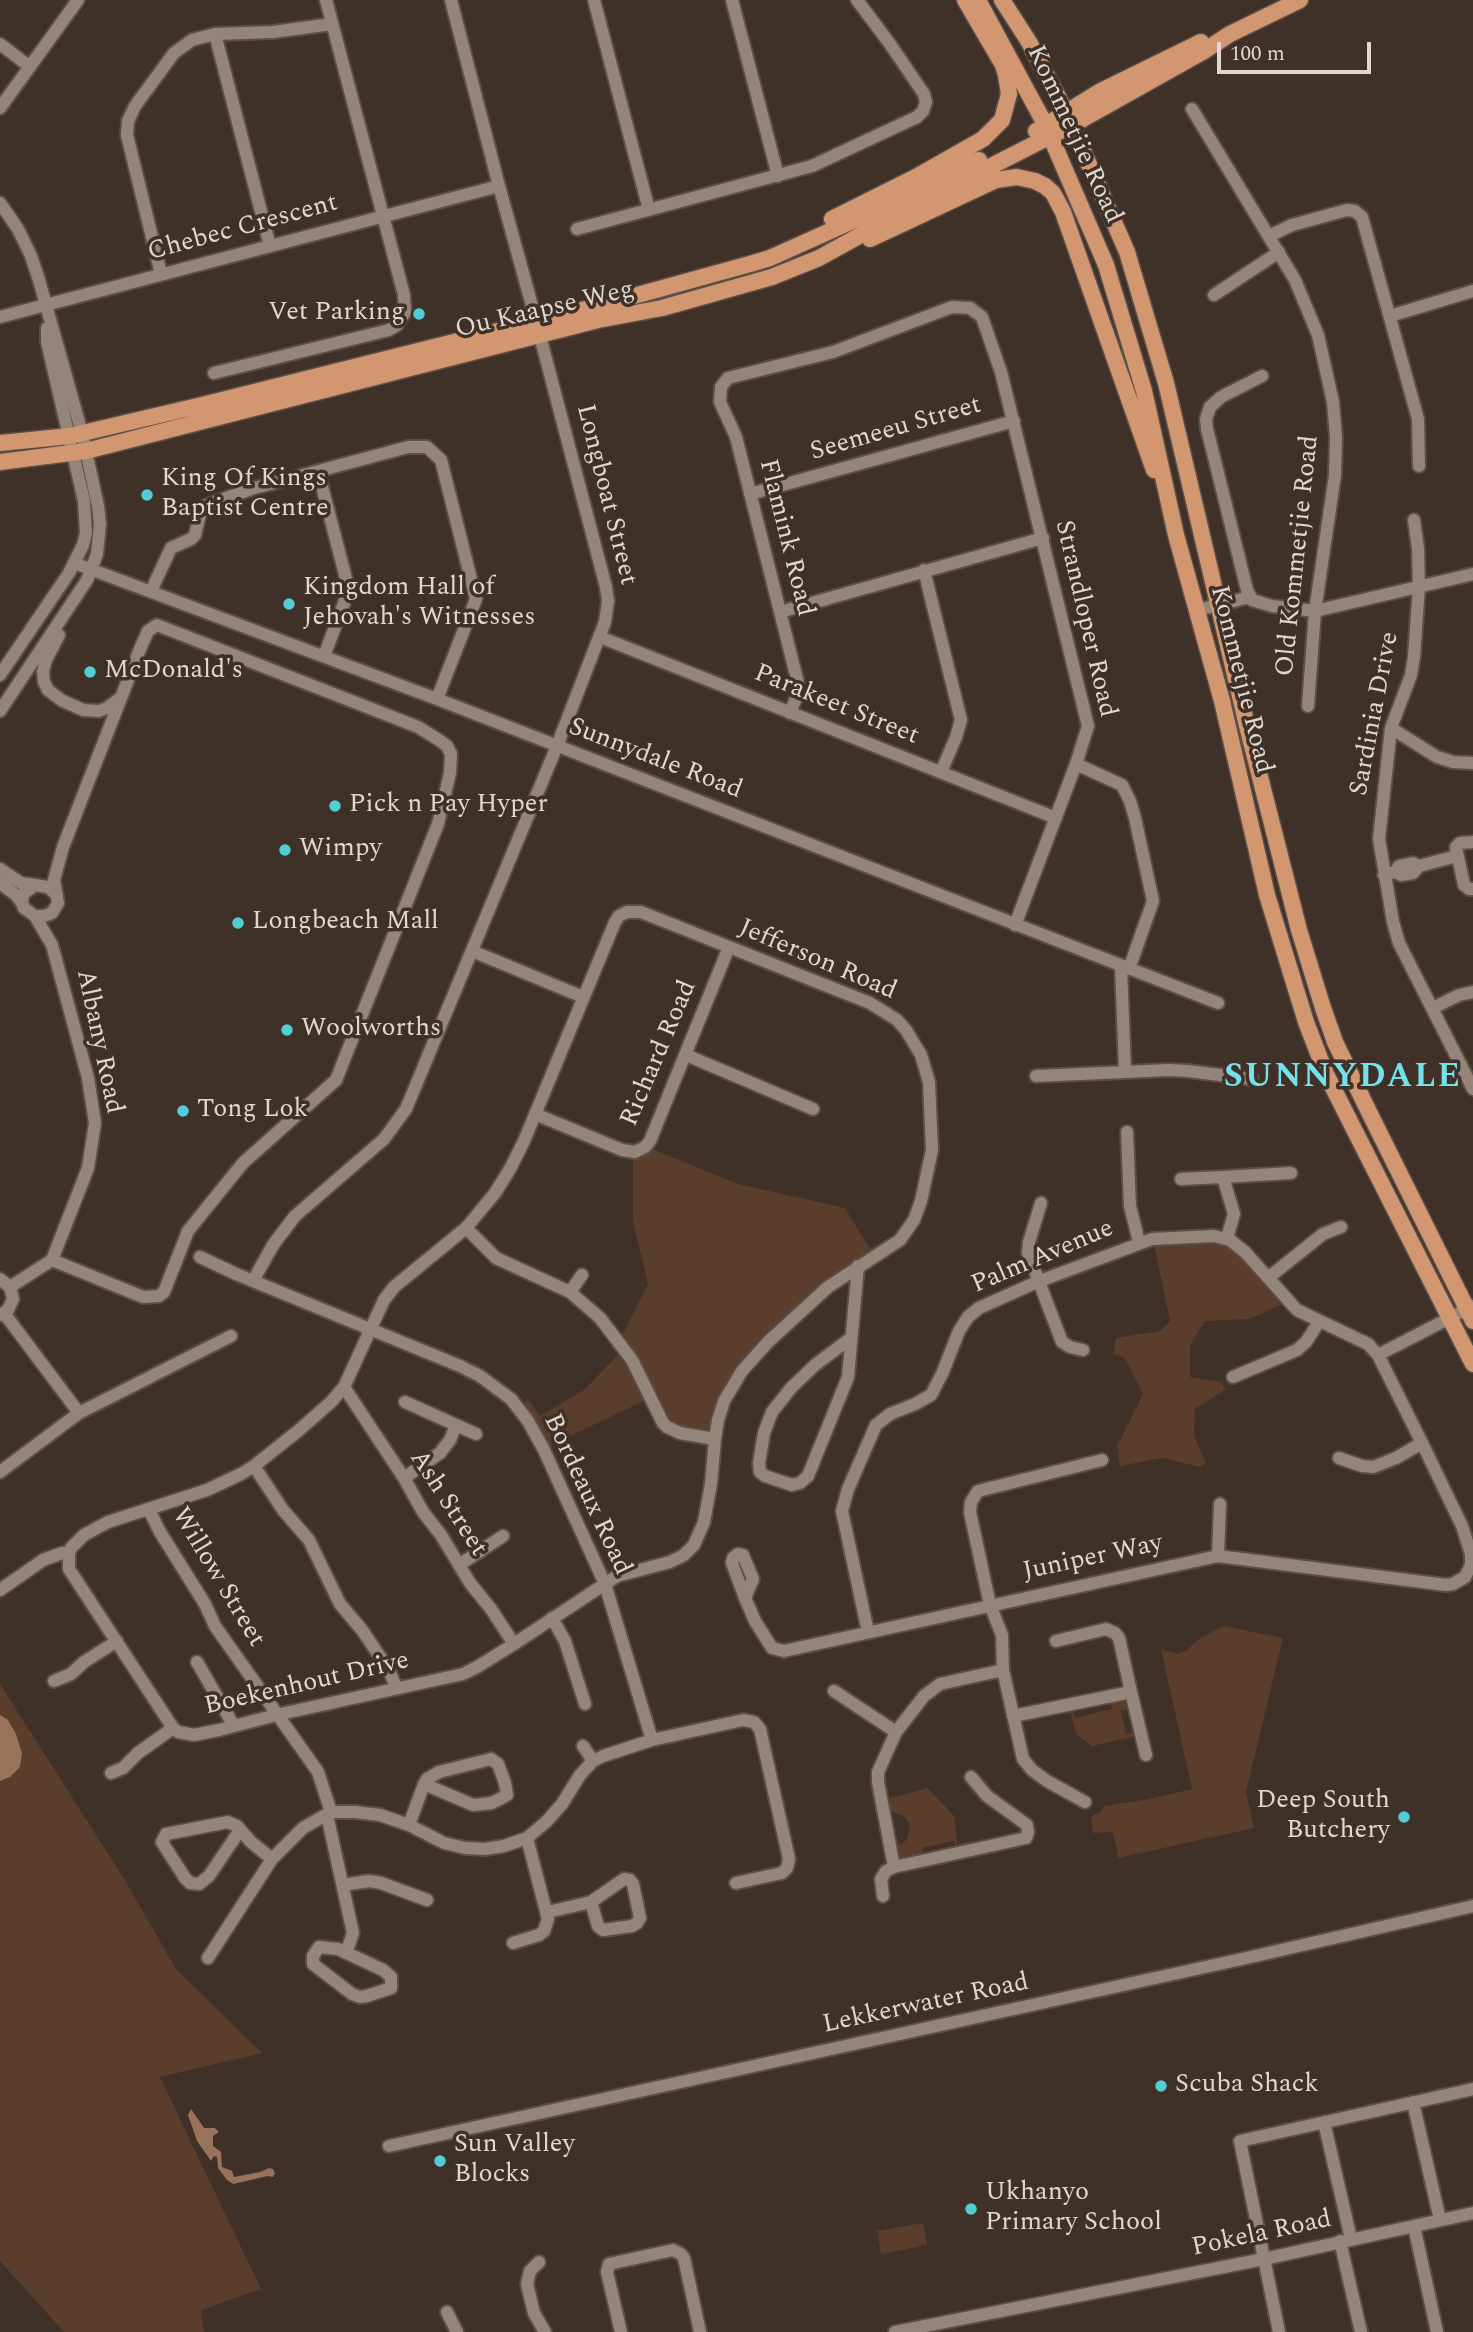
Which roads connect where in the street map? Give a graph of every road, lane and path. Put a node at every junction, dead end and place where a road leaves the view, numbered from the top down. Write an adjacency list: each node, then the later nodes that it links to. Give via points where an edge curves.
1 (78, 0): 14 (street)
2 (326, 0): 11 (street)
3 (451, 0): 20 (street, Longboat Street)
4 (594, 0): 22 (street)
5 (732, 0): 19 (street)
6 (857, 0): 19 (street, via 922,91 923,111 830,160)
7 (965, 0): 27 (main road, via 1003,65 1009,94 1002,120 983,139 820,226)
8 (978, 0): 18 (main road, Kommetjie Road)
9 (1002, 0): 17 (main road, Kommetjie Road)
10 (1300, 0): 17 (main road, Ou Kaapse Weg, via 1130,76 1099,93)
11 (332, 24): 12 (street); 23 (street)
12 (215, 34): 26 (street); 30 (street, via 192,40 174,53 128,121 130,150)
13 (0, 44): 14 (street)
14 (30, 67): 15 (street)
15 (0, 108)
16 (1192, 109): 25 (street, Old Kommetjie Road)
17 (1070, 120): 18 (main road, Ou Kaapse Weg); 59 (main road, Kommetjie Road, via 1127,253 1147,318)
18 (1048, 131): 27 (main road, Ou Kaapse Weg); 29 (main road, Ou Kaapse Weg); 49 (main road, Kommetjie Road, via 1106,265 1147,404)
19 (778, 176): 22 (street)
20 (499, 186): 23 (street, Chebec Crescent); 36 (street, Longboat Street)
21 (0, 204): 33 (street, via 31,256)
22 (649, 210): 24 (street)
23 (383, 216): 26 (street, Chebec Crescent); 37 (street, via 406,305 397,325)
24 (577, 229)
25 (1269, 236): 28 (street, Old Kommetjie Road); 34 (street, via 1292,225 1355,211 1365,222)
26 (270, 246): 30 (street, Chebec Crescent)
27 (790, 248): 36 (main road, Ou Kaapse Weg)
28 (1279, 252): 32 (street); 61 (street, Old Kommetjie Road, via 1318,335 1334,418 1334,485)
29 (819, 258): 36 (main road, Ou Kaapse Weg, via 752,284 662,308); 49 (main road, via 885,233 996,180 1017,177 1045,186 1063,212)
30 (161, 274): 33 (street, Chebec Crescent)
31 (1473, 291): 34 (street)
32 (1214, 295)
33 (46, 309): 35 (street, Chebec Crescent); 41 (street, via 47,342)
34 (1390, 316): 45 (street, via 1418,419)
35 (0, 317)
36 (538, 328): 41 (main road, Ou Kaapse Weg); 43 (main road, Ou Kaapse Weg); 63 (street, Longboat Street, via 606,587 607,614)
37 (214, 373)
38 (1262, 376): 57 (street, via 1214,402 1206,422)
39 (728, 378): 40 (street, Strandloper Road, via 833,352 952,307 970,308 982,317); 47 (street, Flamink Road, via 719,397 736,437)
40 (1014, 421): 47 (street, Seemeeu Street); 50 (street, Strandloper Road)
41 (76, 435): 42 (main road, Ou Kaapse Weg); 43 (street)
42 (0, 443)
43 (80, 453): 44 (main road, Ou Kaapse Weg); 51 (street, via 86,520 83,545); 52 (street, via 100,524)
44 (0, 462)
45 (1419, 466)
46 (318, 471): 56 (street, via 205,506 195,535 171,548); 64 (street, via 348,586); 67 (street, via 420,445 441,460 476,599)
47 (750, 494): 62 (street, Flamink Road)
48 (1414, 520): 55 (street, Sardinia Drive)
49 (1176, 535): 60 (main road, Kommetjie Road)
50 (1043, 538): 53 (street); 76 (street, Strandloper Road, via 1087,719)
51 (74, 563): 52 (street, Sunnydale Road); 65 (street)
52 (92, 570): 56 (street, Sunnydale Road); 58 (street)
53 (924, 570): 62 (street); 77 (street, via 961,720)
54 (1473, 574): 55 (street)
55 (1419, 586): 61 (street); 72 (street, Sardinia Drive, via 1412,668)
56 (151, 591): 64 (street, Sunnydale Road)
57 (1250, 597): 59 (street); 61 (street, via 1255,602)
58 (74, 599): 69 (street, via 46,660 44,680 48,690); 70 (street)
59 (1217, 605): 60 (street); 125 (main road, Kommetjie Road, via 1299,930 1335,1042)
60 (1198, 610): 127 (main road, Kommetjie Road, via 1267,895 1306,1022 1326,1074)
61 (1315, 611): 68 (street, Old Kommetjie Road)
62 (780, 612): 71 (street, Flamink Road, via 798,683)
63 (600, 638): 71 (street, Parakeet Street); 74 (street, Longboat Street)
64 (324, 656): 67 (street, Sunnydale Road)
65 (0, 675)
66 (120, 698): 69 (street, via 99,711); 73 (street); 117 (street, via 148,631 159,625 418,727 447,746 450,773 438,824 336,1080 235,1173 188,1231 164,1292 159,1297 143,1297)
67 (437, 699): 74 (street, Sunnydale Road)
68 (1308, 706)
69 (83, 710): 73 (street, via 100,723)
70 (0, 711)
71 (790, 713): 77 (street, Parakeet Street)
72 (1391, 728): 75 (street, via 1443,760); 83 (street, Sardinia Drive, via 1379,830)
73 (105, 738): 80 (street)
74 (557, 746): 91 (street, Sunnydale Road); 94 (street, Longboat Street)
75 (1473, 763)
76 (1076, 764): 78 (street, Strandloper Road); 95 (street, via 1122,785 1135,818 1153,901)
77 (941, 772): 78 (street, Parakeet Street)
78 (1056, 818): 91 (street, Strandloper Road)
79 (1473, 842): 81 (street, via 1458,845)
80 (62, 848): 85 (street); 87 (street, via 54,880)
81 (1457, 856): 83 (street, via 1399,866); 86 (street, via 1464,886)
82 (0, 869): 85 (street, via 21,883)
83 (1390, 874): 99 (street, Sardinia Drive, via 1399,943)
84 (0, 883): 88 (street)
85 (36, 886): 87 (street, via 48,887); 88 (street, via 23,894)
86 (1473, 889)
87 (57, 895): 89 (street)
88 (22, 903): 90 (street)
89 (55, 910): 90 (street); 92 (street)
90 (35, 916): 92 (street)
91 (1015, 925): 95 (street, Sunnydale Road)
92 (52, 945): 117 (street, Albany Road, via 88,1078 95,1123 88,1168)
93 (729, 947): 97 (street, Jefferson Road, via 640,912 627,912 615,922); 100 (street, Richard Road); 118 (street, Jefferson Road, via 870,1003 897,1020 921,1055 929,1082 932,1144 922,1201 906,1233)
94 (472, 951): 97 (street); 121 (street, Longboat Street, via 406,1109 384,1139 295,1216)
95 (1125, 967): 98 (street, Sunnydale Road); 101 (street)
96 (1473, 992): 99 (street)
97 (583, 997): 106 (street, Jefferson Road)
98 (1219, 1003)
99 (1433, 1008): 104 (street, Sardinia Drive)
100 (686, 1055): 105 (street); 106 (street, Richard Road, via 650,1141 638,1151 622,1150)
101 (1125, 1071): 102 (street); 103 (street, via 1188,1071)
102 (1036, 1076)
103 (1252, 1079)
104 (1473, 1089)
105 (813, 1109)
106 (535, 1114): 113 (street, Jefferson Road, via 510,1169)
107 (1126, 1132): 115 (street, via 1130,1206)
108 (1291, 1173): 109 (street)
109 (1223, 1177): 110 (street); 114 (street, via 1234,1214)
110 (1181, 1179)
111 (1041, 1203): 122 (street, via 1027,1250)
112 (1341, 1227): 120 (street, via 1323,1234)
113 (466, 1228): 124 (street, via 496,1258); 129 (street, Jefferson Road, via 394,1287)
114 (1227, 1238): 115 (street, Palm Avenue); 120 (street)
115 (1139, 1242): 122 (street, Palm Avenue)
116 (200, 1257): 121 (street, Bordeaux Road)
117 (52, 1260): 123 (street)
118 (858, 1266): 131 (street); 141 (street, Jefferson Road, via 828,1287 748,1363 724,1401)
119 (582, 1275): 124 (street)
120 (1268, 1278): 128 (street, via 1292,1305)
121 (253, 1282): 129 (street, Bordeaux Road)
122 (1037, 1282): 132 (street, via 1062,1342); 160 (street, Palm Avenue, via 973,1312 959,1331 931,1395 884,1417 874,1429 842,1514)
123 (5, 1283): 126 (street, via 12,1293 12,1305)
124 (570, 1292): 141 (street, via 622,1344 663,1423 680,1433)
125 (1471, 1312): 127 (street)
126 (2, 1314): 138 (street)
127 (1450, 1318): 133 (street); 134 (main road, Kommetjie Road)
128 (1320, 1321): 133 (street, via 1368,1344); 135 (street, via 1297,1350)
129 (371, 1329): 136 (street); 155 (street, Bordeaux Road, via 480,1376 511,1399 544,1450)
130 (231, 1336): 138 (street)
131 (851, 1338): 131 (street, via 848,1377 808,1476 792,1485 765,1476 759,1463 772,1412 807,1373)
132 (1083, 1350)
133 (1378, 1355): 142 (street)
134 (1473, 1364)
135 (1233, 1377)
136 (344, 1387): 145 (street, via 318,1415); 147 (street, Ash Street)
137 (405, 1402): 139 (street)
138 (79, 1413): 146 (street)
139 (456, 1425): 140 (street); 147 (street, via 446,1446)
140 (476, 1434)
141 (715, 1439): 155 (street, Jefferson Road, via 708,1508 694,1545 678,1559 617,1576)
142 (1422, 1443): 143 (street, via 1373,1467); 153 (street, via 1462,1526)
143 (1339, 1458)
144 (1102, 1460): 158 (street, via 975,1494 971,1518)
145 (254, 1466): 149 (street, via 207,1490); 167 (street, via 282,1510 309,1540 340,1604 389,1670)
146 (0, 1472)
147 (404, 1478): 154 (street, Ash Street)
148 (1220, 1504): 152 (street)
149 (149, 1510): 151 (street, via 108,1522 76,1541); 171 (street, Willow Street, via 215,1626)
150 (503, 1536): 154 (street)
151 (69, 1553): 156 (street, via 43,1560); 161 (street, Boekenhout Drive, via 69,1569)
152 (1218, 1556): 153 (street, Juniper Way, via 1446,1585 1465,1577); 158 (street, Juniper Way)
153 (1472, 1561)
154 (459, 1564): 163 (street, Ash Street)
155 (605, 1584): 159 (street, Boekenhout Drive); 176 (street, Bordeaux Road)
156 (0, 1590)
157 (745, 1598): 160 (street, Juniper Way, via 761,1631 777,1650)
158 (990, 1605): 160 (street, Juniper Way); 165 (street, via 1002,1635)
159 (552, 1618): 163 (street, Boekenhout Drive); 170 (street, via 565,1641)
160 (868, 1632)
161 (117, 1640): 166 (street); 174 (street, Boekenhout Drive)
162 (1056, 1641): 169 (street, via 1106,1629 1115,1633)
163 (514, 1644): 167 (street, Boekenhout Drive, via 463,1674)
164 (197, 1662): 173 (street)
165 (1003, 1670): 172 (street); 175 (street, via 940,1684 924,1696)
166 (54, 1681)
167 (396, 1687): 171 (street, Boekenhout Drive)
168 (834, 1691): 175 (street)
169 (1131, 1692): 172 (street); 178 (street)
170 (585, 1704)
171 (276, 1715): 173 (street, Boekenhout Drive); 184 (street, Willow Street, via 318,1772)
172 (1013, 1716): 183 (street, via 1028,1766)
173 (234, 1726): 174 (street, Boekenhout Drive, via 194,1735)
174 (173, 1728): 180 (street)
175 (896, 1732): 189 (street, via 878,1772)
176 (652, 1740): 179 (street); 190 (street, via 744,1720 758,1726 789,1862 779,1875)
177 (583, 1746): 179 (street)
178 (1146, 1755)
179 (593, 1762): 187 (street, via 554,1814)
180 (111, 1773)
181 (971, 1777): 189 (street, via 991,1800 1027,1825 1026,1838)
182 (424, 1784): 182 (street, via 431,1775 491,1759 499,1768 507,1795 492,1803 472,1805); 185 (street)
183 (1085, 1802)
184 (329, 1814): 185 (street, via 380,1815); 188 (street, via 303,1828); 191 (street, Willow Street)
185 (409, 1825): 187 (street, via 465,1848 492,1849)
186 (240, 1830): 186 (street, via 200,1884 185,1878 162,1842 166,1834 224,1822); 188 (street)
187 (527, 1838): 196 (street)
188 (272, 1860): 199 (street)
189 (894, 1867): 192 (street, via 881,1879)
190 (736, 1883)
191 (343, 1885): 193 (street, via 381,1883); 198 (street, Willow Street, via 353,1933)
192 (883, 1896)
193 (427, 1900)
194 (591, 1902): 194 (street, via 603,1930 632,1926 640,1918 628,1879 621,1879); 196 (street)
195 (1473, 1906): 203 (street, Lekkerwater Road)
196 (548, 1912): 197 (street, via 542,1933)
197 (513, 1943)
198 (346, 1953): 198 (street, via 319,1947 313,1964 360,1997 391,1988 393,1980 388,1973)
199 (208, 1958)
200 (1473, 2089): 201 (street)
201 (1413, 2102): 202 (street); 205 (street)
202 (1325, 2122): 207 (street); 208 (street, via 1240,2141)
203 (389, 2146)
204 (1473, 2213): 205 (street, Pokela Road)
205 (1440, 2220): 206 (street, Pokela Road)
206 (1413, 2226): 207 (street, Pokela Road); 219 (street)
207 (1346, 2240): 208 (street, Pokela Road); 218 (street)
208 (1264, 2259): 211 (street, Pokela Road); 217 (street)
209 (539, 2262): 213 (street, via 530,2271 527,2284)
210 (447, 2312): 212 (street)
211 (927, 2329): 216 (street, Pokela Road)
212 (457, 2332)
213 (545, 2332)
214 (621, 2332): 215 (street, via 608,2279 609,2264 673,2250 684,2258)
215 (700, 2332)
216 (895, 2332)
217 (1279, 2332)
218 (1361, 2332)
219 (1437, 2332)

